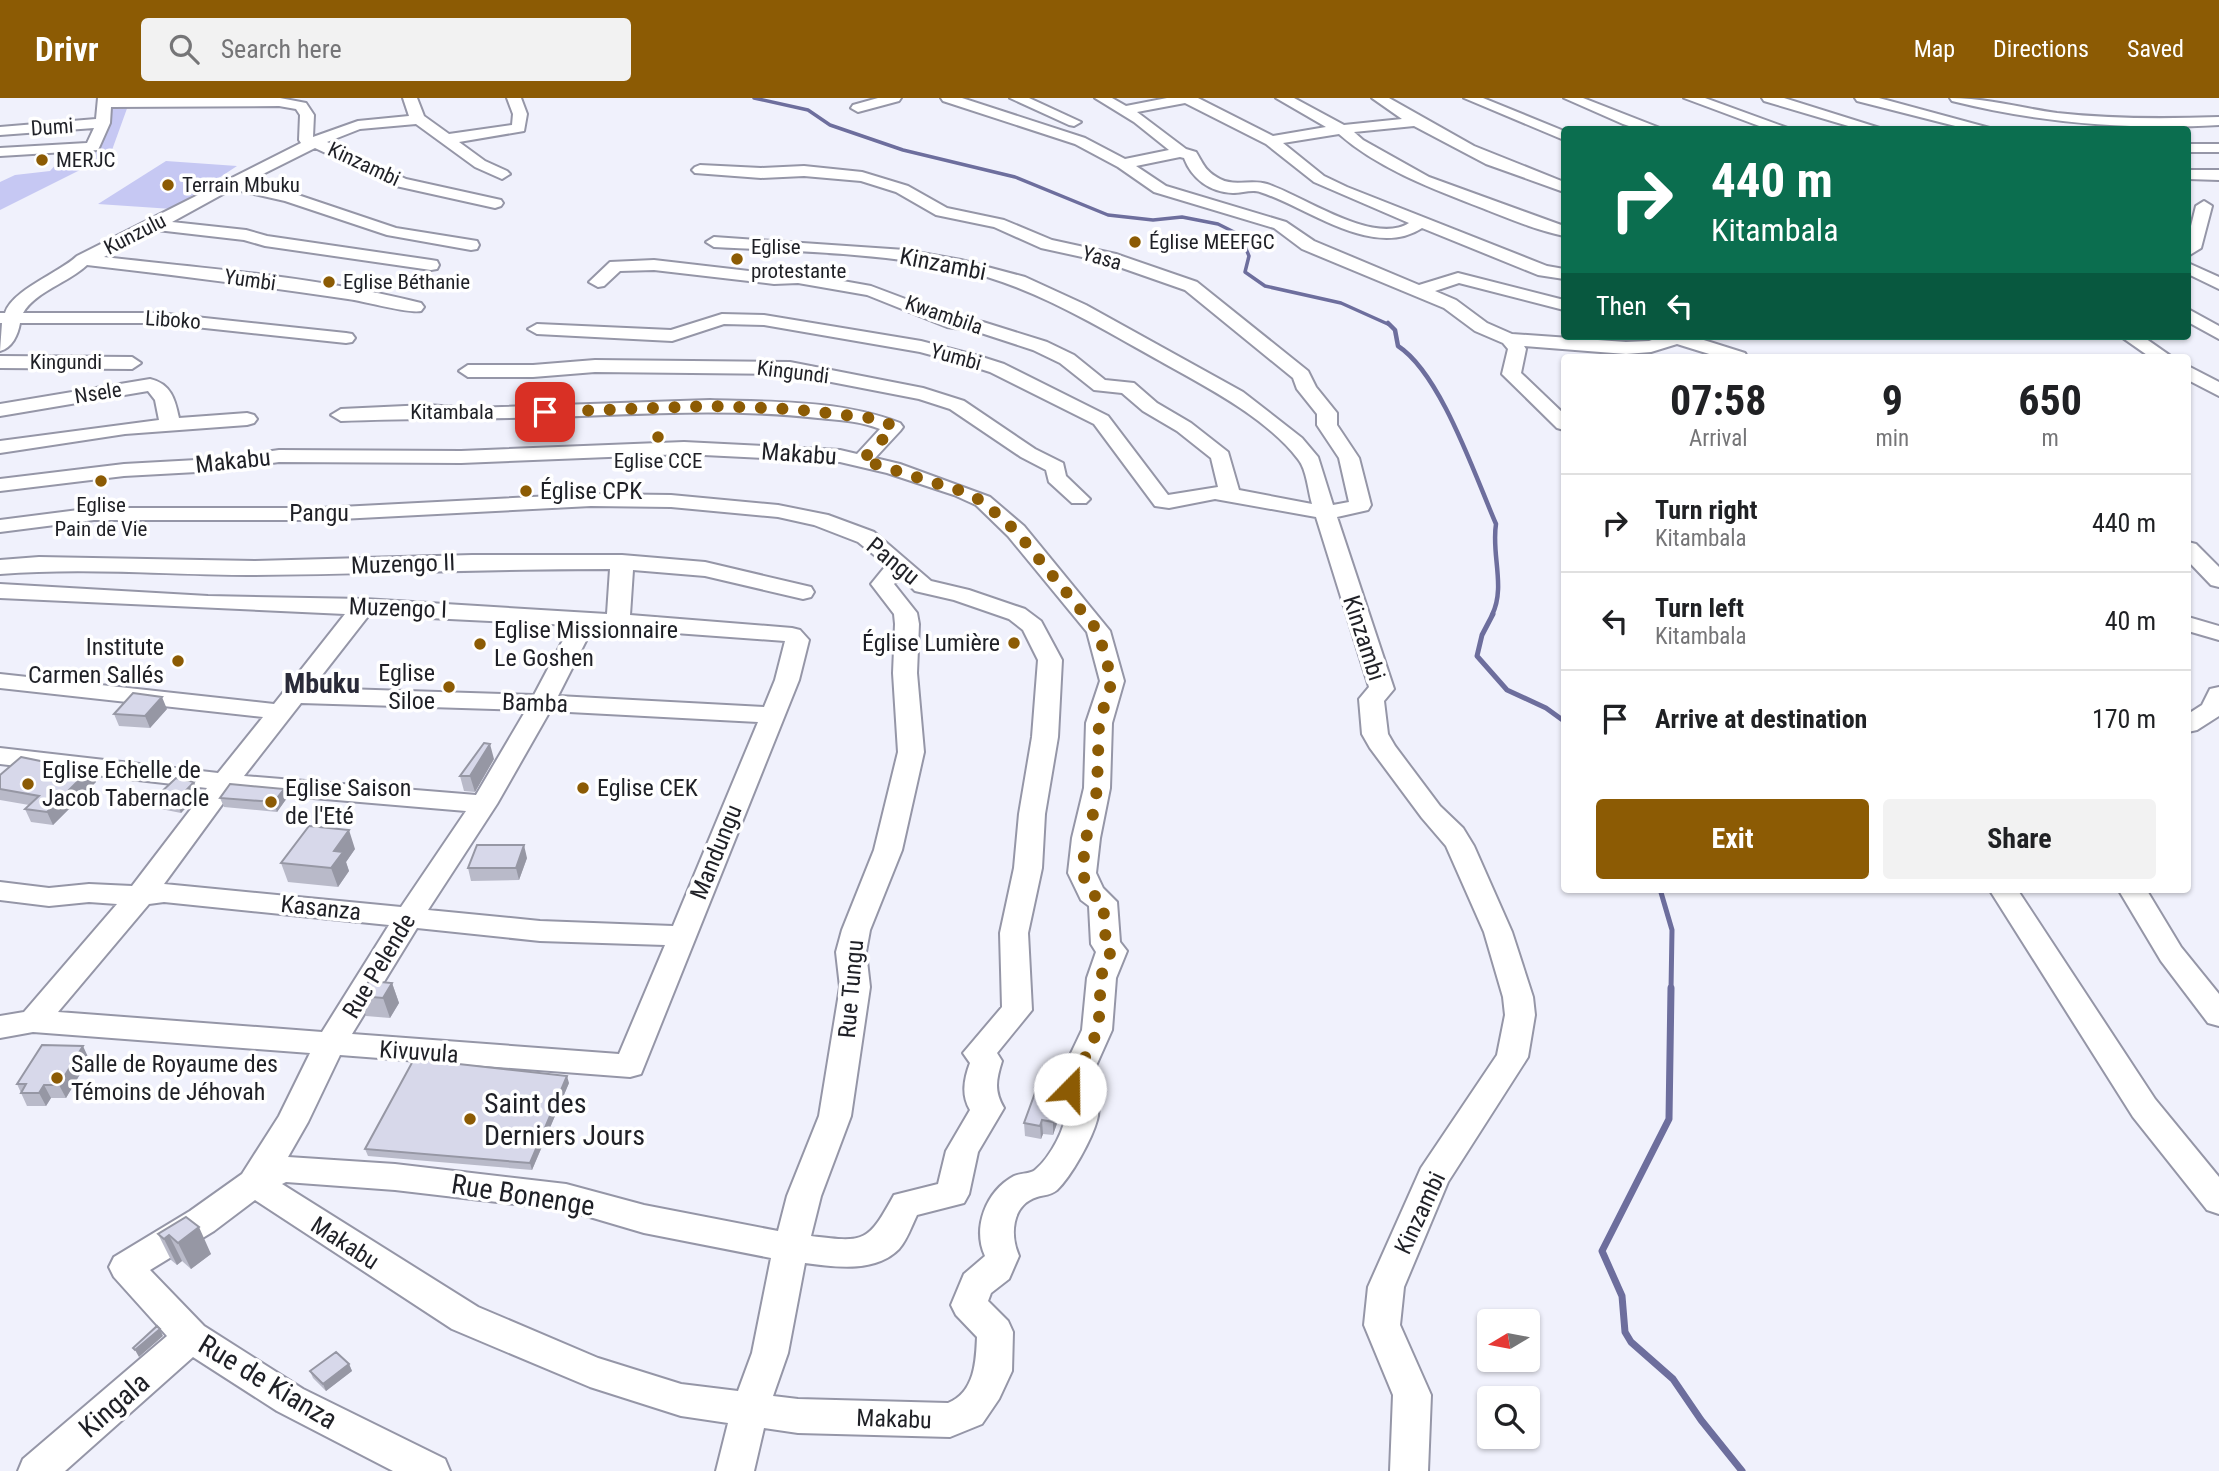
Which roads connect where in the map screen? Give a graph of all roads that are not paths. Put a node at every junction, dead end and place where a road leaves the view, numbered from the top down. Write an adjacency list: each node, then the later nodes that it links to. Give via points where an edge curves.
1 (410, 98): 22 (street)
2 (514, 98): 35 (street, via 519,128)
3 (894, 98): 19 (street)
4 (948, 98): 33 (street)
5 (1017, 98): 33 (street, via 1077,124)
6 (1101, 98): 20 (street)
7 (1188, 98): 20 (street); 36 (street)
8 (1283, 98): 31 (street)
9 (1471, 98): 34 (street)
10 (1571, 98): 26 (street)
11 (1691, 98): 27 (street)
12 (1769, 98): 21 (street)
13 (1862, 98): 30 (street)
14 (1957, 98): 24 (street, via 2022,112 2095,120)
15 (1381, 99): 23 (street)
16 (104, 100): 18 (street); 25 (street)
17 (293, 100): 18 (street); 37 (street, via 304,108 308,127 304,137)
18 (201, 101)
19 (858, 108)
20 (1122, 111): 41 (street)
21 (1824, 116): 28 (street); 29 (street)
22 (419, 119): 35 (street); 37 (street, Kunzulu, via 353,126)
23 (1419, 121): 31 (street); 48 (street, via 1501,166)
24 (2219, 121)
25 (103, 123): 32 (street, Dumi); 40 (street, via 93,147)
26 (1647, 126)
27 (1774, 126)
28 (1802, 126)
29 (1863, 126)
30 (1971, 126)
31 (1343, 130): 36 (street); 53 (street, via 1424,180)
32 (0, 131)
33 (1056, 132): 42 (street)
34 (1561, 135)
35 (447, 139): 44 (street)
36 (1271, 141): 51 (street, via 1319,179)
37 (316, 142): 47 (street, Kunzulu); 49 (street, Kinzambi, via 401,183)
38 (2191, 148): 39 (street)
39 (2219, 148)
40 (0, 152)
41 (1181, 152): 42 (street); 51 (street, via 1191,155 1197,173 1210,180 1230,188 1261,187 1345,226 1386,233 1411,229)
42 (1122, 164): 63 (street, via 1160,189 1280,225 1308,245)
43 (700, 170): 95 (street, Yasa, via 862,177 902,189 942,212 998,223 1047,244 1110,258 1191,286 1298,372 1327,413 1327,425 1349,458 1360,505)
44 (502, 174)
45 (2191, 175): 46 (street)
46 (2219, 175)
47 (230, 184): 52 (street, Kunzulu); 55 (street, via 289,197 393,232)
48 (1561, 186)
49 (495, 203)
50 (2204, 206): 56 (street)
51 (1421, 222): 60 (street)
52 (156, 225): 57 (street, Kunzulu); 58 (street)
53 (1561, 230)
54 (714, 242): 95 (street, Kinzambi, via 916,257 986,272 1047,293 1215,383 1295,442 1311,461)
55 (471, 245)
56 (2191, 249)
57 (83, 260): 65 (street, Yumbi, via 254,280); 67 (street, Kunzulu, via 30,295)
58 (431, 265)
59 (2191, 270): 62 (street)
60 (1561, 274)
61 (598, 282): 93 (street, Kwambila, via 616,267 654,265 798,278 871,291 953,323 1021,339 1067,359 1101,386 1127,387 1184,427 1221,456)
62 (2219, 284)
63 (1418, 291): 64 (street, via 1458,278); 72 (street, via 1450,304 1481,327)
64 (1561, 304)
65 (415, 307)
66 (2191, 316): 70 (street)
67 (6, 318): 71 (street, Liboko, via 158,318); 76 (street, Kunzulu, via 9,333)
68 (537, 329): 69 (street, Yumbi)
69 (622, 334): 81 (street); 93 (street, Yumbi, via 672,336 722,319 764,320 975,361 1101,420 1162,502 1205,493)
70 (2219, 334)
71 (346, 338)
72 (1508, 339): 73 (street, via 1626,348); 88 (street, via 1517,349 1511,374)
73 (1669, 340)
74 (1687, 340): 77 (street)
75 (2135, 340): 78 (street)
76 (0, 345)
77 (1729, 354)
78 (2158, 354)
79 (0, 362): 80 (street, Kingundi)
80 (132, 363)
81 (595, 366): 82 (street, Kingundi, via 533,372); 94 (street, Kingundi, via 767,366 923,394 974,414 1056,467 1056,478)
82 (468, 371)
83 (2191, 374): 84 (street)
84 (2219, 390)
85 (0, 410): 89 (street, Nsele, via 150,385 163,394)
86 (341, 415): 91 (street, Kitambala, via 710,406 792,409 870,418 893,427)
87 (247, 419): 89 (street)
88 (1561, 421)
89 (170, 423): 90 (street)
90 (0, 447)
91 (862, 460): 92 (street, Makabu, via 811,453 684,448 461,457 279,456); 135 (street, Makabu, via 982,501 1016,531 1098,631 1112,681 1099,723 1097,789 1082,873 1091,893 1103,902 1106,944 1112,951 1103,971 1096,1032 1070,1089 1081,1100 1082,1119 1058,1166 1043,1183 1025,1186 1000,1212 994,1231 1002,1256 998,1269 976,1284 970,1306 995,1332 994,1371 969,1412 950,1420 922,1421)
92 (0, 485)
93 (1230, 495): 95 (street, Yumbi, via 1275,506)
94 (1079, 499)
95 (1324, 510): 139 (street, Kinzambi, via 1382,689 1371,699 1375,734 1460,846 1498,932 1520,1004 1512,1057 1433,1177 1385,1287 1381,1325 1412,1395)
96 (0, 526): 100 (street, Pangu, via 94,514 321,514 591,500 671,501 750,507 828,522 866,537)
97 (2191, 552): 101 (street)
98 (622, 562): 99 (street, Muzengo II); 103 (street, Muzengo II, via 705,569); 106 (street)
99 (0, 567)
100 (909, 572): 132 (street, Rue Tungu, via 892,573 882,584 905,613 911,752 888,850 851,952 856,987 835,1115 804,1196); 132 (street, Pangu, via 930,590 1017,614 1033,626 1050,660 1028,867 1014,933 1017,1010 979,1053 986,1061 979,1080 981,1101 988,1108 962,1152 952,1194 906,1204 888,1238 868,1252)
101 (2219, 580)
102 (0, 591): 104 (street, Muzengo I)
103 (803, 593)
104 (364, 606): 105 (street, Muzengo I); 112 (street)
105 (586, 618): 106 (street, Muzengo I); 111 (street, Rue Pelende)
106 (618, 620): 109 (street, Muzengo I)
107 (2191, 625): 108 (street)
108 (2219, 633)
109 (795, 637): 114 (street, Mandungu, via 787,680)
110 (0, 681): 112 (street, Bamba)
111 (542, 703): 112 (street, Bamba); 114 (street, Bamba); 118 (street, Rue Pelende)
112 (289, 704): 117 (street)
113 (2217, 706): 115 (street)
114 (773, 715): 124 (street, Mandungu)
115 (2191, 723)
116 (0, 756): 117 (street)
117 (225, 782): 118 (street); 122 (street)
118 (484, 804): 123 (street, Rue Pelende)
119 (0, 891): 122 (street, Kasanza, via 49,897 89,893)
120 (2006, 893): 131 (street, via 2144,1108)
121 (2134, 893): 125 (street, via 2171,954)
122 (140, 896): 123 (street, Kasanza, via 164,893); 126 (street)
123 (409, 917): 124 (street, Kasanza, via 540,930); 128 (street, Rue Pelende)
124 (684, 936): 129 (street, Mandungu)
125 (2219, 1015)
126 (33, 1021): 127 (street, Kivuvula); 128 (street, Kivuvula)
127 (0, 1027)
128 (330, 1045): 129 (street, Kivuvula); 130 (street, Rue Pelende, via 292,1122)
129 (630, 1066)
130 (254, 1183): 132 (street, Rue Bonenge, via 282,1169 506,1189 566,1197 682,1228); 133 (street, Rue Pelende); 135 (street, Makabu, via 465,1318 590,1371 681,1401)
131 (2219, 1201)
132 (791, 1247): 135 (street, Rue Tungu, via 770,1353)
133 (126, 1267): 134 (street, Rue de Kianza)
134 (191, 1337): 136 (street, Kingala); 137 (street, Rue de Kianza, via 290,1400)
135 (750, 1410): 138 (street, Rue Tungu)
136 (37, 1471)
137 (430, 1471)
138 (735, 1471)
139 (1409, 1471)

